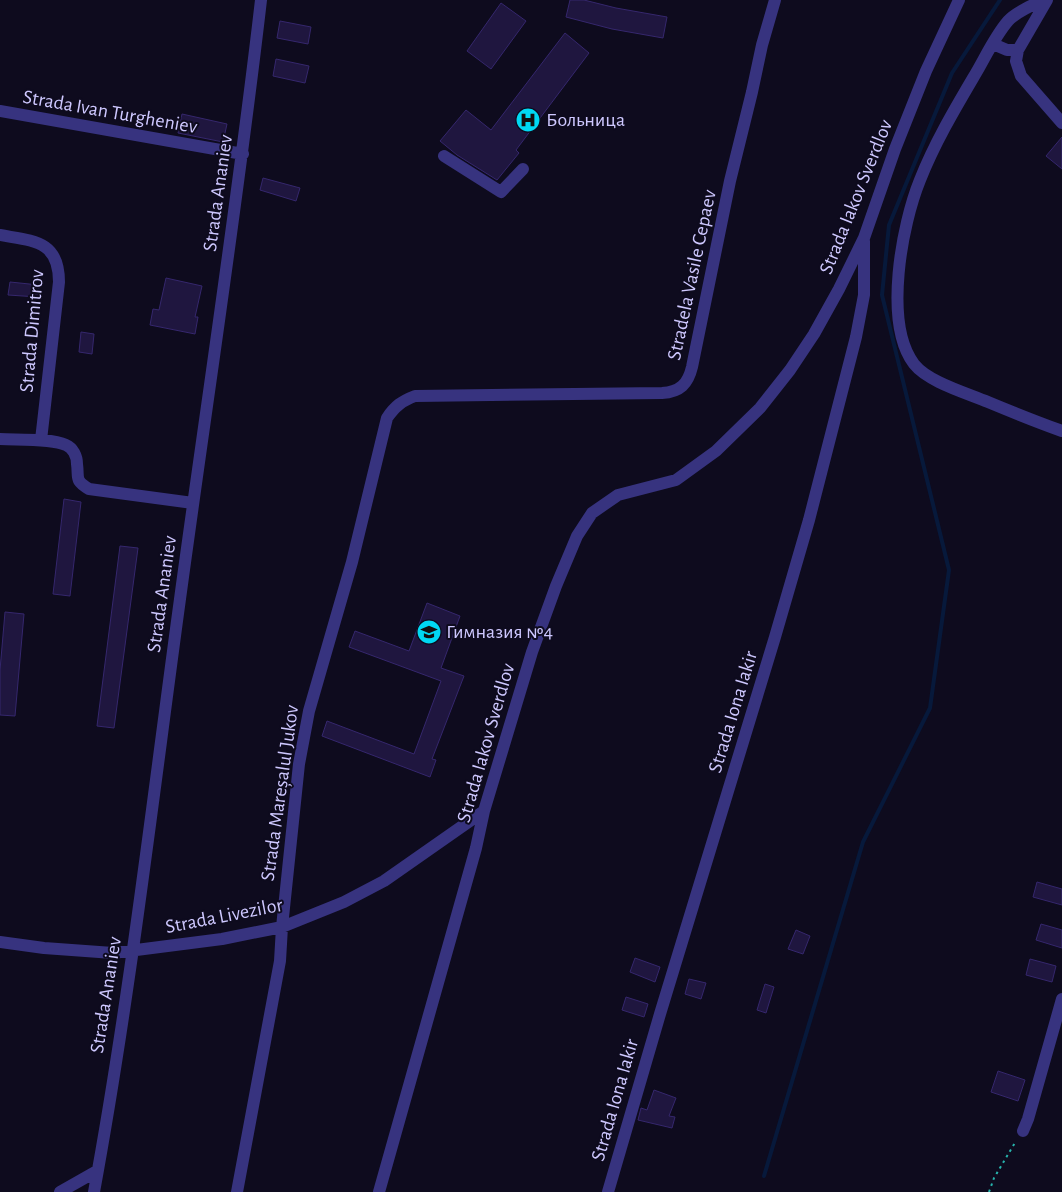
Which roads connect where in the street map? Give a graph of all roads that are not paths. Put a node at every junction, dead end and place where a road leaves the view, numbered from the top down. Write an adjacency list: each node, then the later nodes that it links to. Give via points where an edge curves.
1 (261, 0): 9 (street, Strada Ananiev)
2 (775, 0): 14 (street, Stradela Vasile Cepaev, via 730,181 690,378 682,387 662,393 415,396)
3 (959, 0): 13 (street, Strada Iakov Sverdlov, via 926,71)
4 (1045, 0): 5 (street, via 1009,20); 6 (street)
5 (993, 44): 6 (street, via 1007,50); 15 (street, via 943,130 920,180 908,218 899,270 897,315 908,353 924,373 944,384)
6 (1018, 50): 8 (street, via 1016,61 1021,76)
7 (0, 111): 9 (street, Strada Ivan Turgheniev)
8 (1062, 123)
9 (243, 154): 18 (street, Strada Ananiev)
10 (444, 156): 11 (street, via 501,192)
11 (523, 169)
12 (0, 235): 17 (street, Strada Dimitrov, via 42,245 56,259 59,269)
13 (864, 238): 19 (street, Strada Iakov Sverdlov, via 814,334 790,370 742,428 676,480 618,495 592,513 577,536 532,652); 30 (street, Strada Iona Iakir, via 864,295 824,463 776,637)
14 (394, 407): 20 (street, Strada Mareșalul Jukov, via 387,418 352,562 309,711 299,764)
15 (1062, 430)
16 (0, 439): 17 (street)
17 (40, 440): 18 (street, via 65,445 73,451 78,465 76,476 89,489)
18 (193, 503): 22 (street, Strada Ananiev)
19 (484, 811): 20 (street, Strada Livezilor, via 384,881 344,902); 29 (street, Strada Iakov Sverdlov)
20 (282, 927): 22 (street, Strada Livezilor); 28 (street, Strada Mareșalul Jukov, via 280,961)
21 (0, 942): 22 (street, Strada Livezilor, via 61,949)
22 (133, 951): 25 (street, Strada Ananiev)
23 (1062, 999): 24 (street)
24 (1023, 1131)
25 (98, 1171): 26 (street); 27 (street, Strada Ananiev)
26 (60, 1192)
27 (94, 1192)
28 (237, 1192)
29 (379, 1192)
30 (608, 1192)

